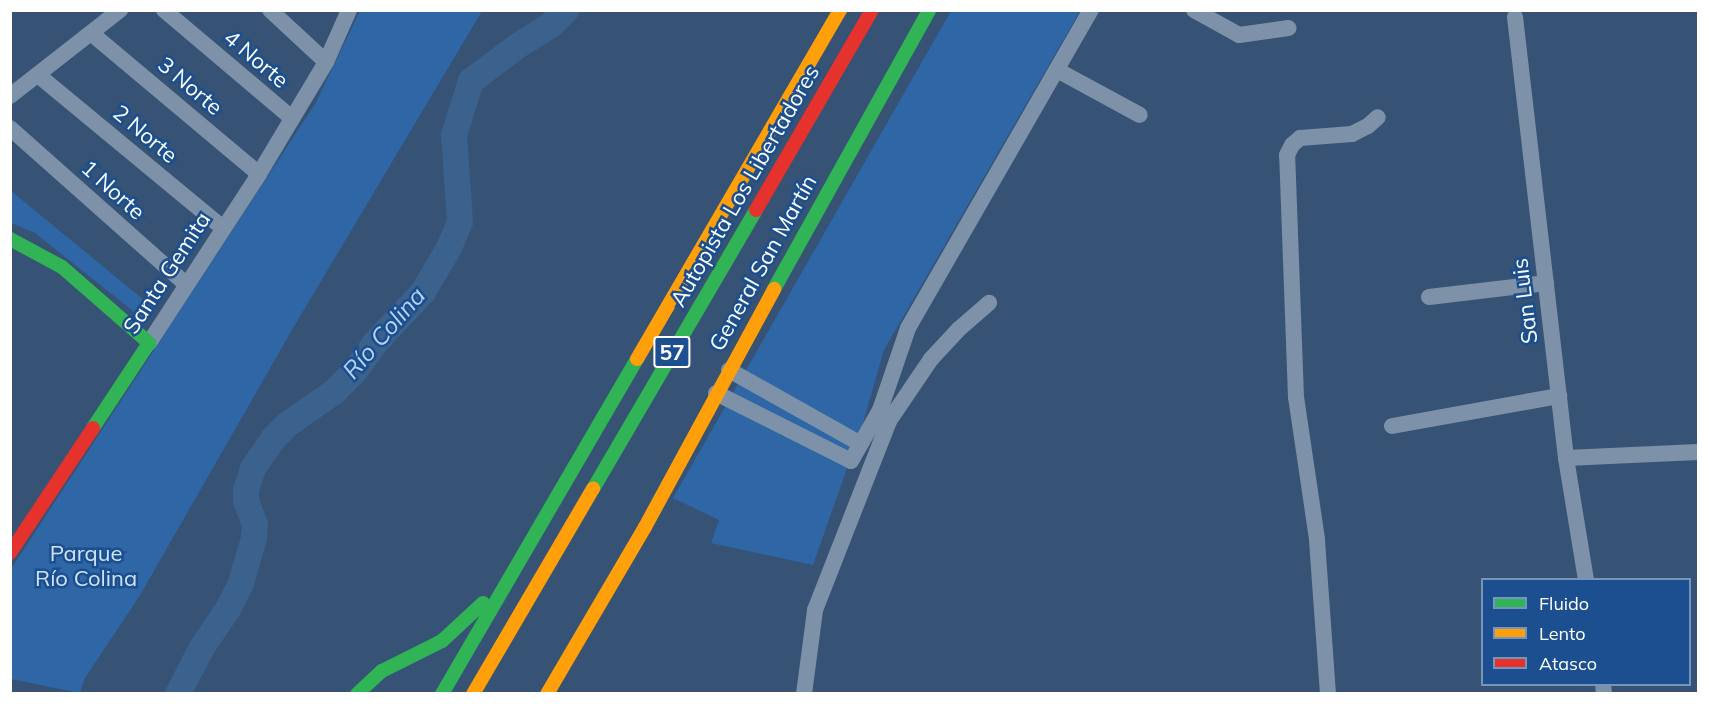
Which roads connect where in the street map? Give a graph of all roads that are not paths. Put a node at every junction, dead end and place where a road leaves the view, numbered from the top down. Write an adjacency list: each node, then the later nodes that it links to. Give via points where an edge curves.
1 (120, 10): 12 (street)
2 (164, 10): 19 (street, 4 Norte)
3 (270, 10): 13 (street)
4 (350, 10): 13 (street, Santa Gemita)
5 (840, 10): 37 (main road, Autopista Los Libertadores / 57)
6 (872, 10): 41 (main road, Autopista Los Libertadores / 57)
7 (928, 10): 29 (main road, General San Martín)
8 (1091, 10): 14 (street)
9 (1194, 10): 11 (street, via 1239,35)
10 (1515, 17): 24 (street, San Luis)
11 (1289, 28)
12 (91, 33): 15 (street); 21 (street, 3 Norte)
13 (326, 62): 19 (street, Santa Gemita)
14 (1057, 70): 17 (street); 33 (street, via 908,328 880,410)
15 (38, 75): 16 (street); 22 (street, 2 Norte)
16 (10, 96)
17 (1140, 115)
18 (1378, 117): 44 (street, via 1352,134 1300,138 1287,155 1296,396 1317,538)
19 (292, 118): 21 (street, Santa Gemita)
20 (10, 128): 25 (street, 1 Norte)
21 (259, 174): 22 (street, Santa Gemita)
22 (223, 228): 25 (street, Santa Gemita)
23 (10, 238): 28 (main road, via 62,267)
24 (1546, 283): 26 (street); 31 (street, San Luis)
25 (186, 284): 28 (street, Santa Gemita)
26 (1429, 297)
27 (989, 303): 43 (street, via 931,359 889,421 815,610)
28 (149, 343): 36 (main road, Santa Gemita)
29 (729, 369): 30 (main road, General San Martín); 33 (street)
30 (716, 393): 33 (street, via 851,461); 42 (main road, General San Martín, via 645,527)
31 (1559, 396): 32 (street); 35 (street, San Luis)
32 (1392, 426)
33 (861, 444)
34 (1698, 452): 35 (street)
35 (1566, 458): 38 (street, San Luis)
36 (10, 553)
37 (516, 568): 39 (main road, via 450,636 382,671); 40 (main road, Autopista Los Libertadores / 57)
38 (1586, 578)
39 (357, 693)
40 (442, 693)
41 (473, 693)
42 (547, 693)
43 (804, 693)
44 (1328, 693)

